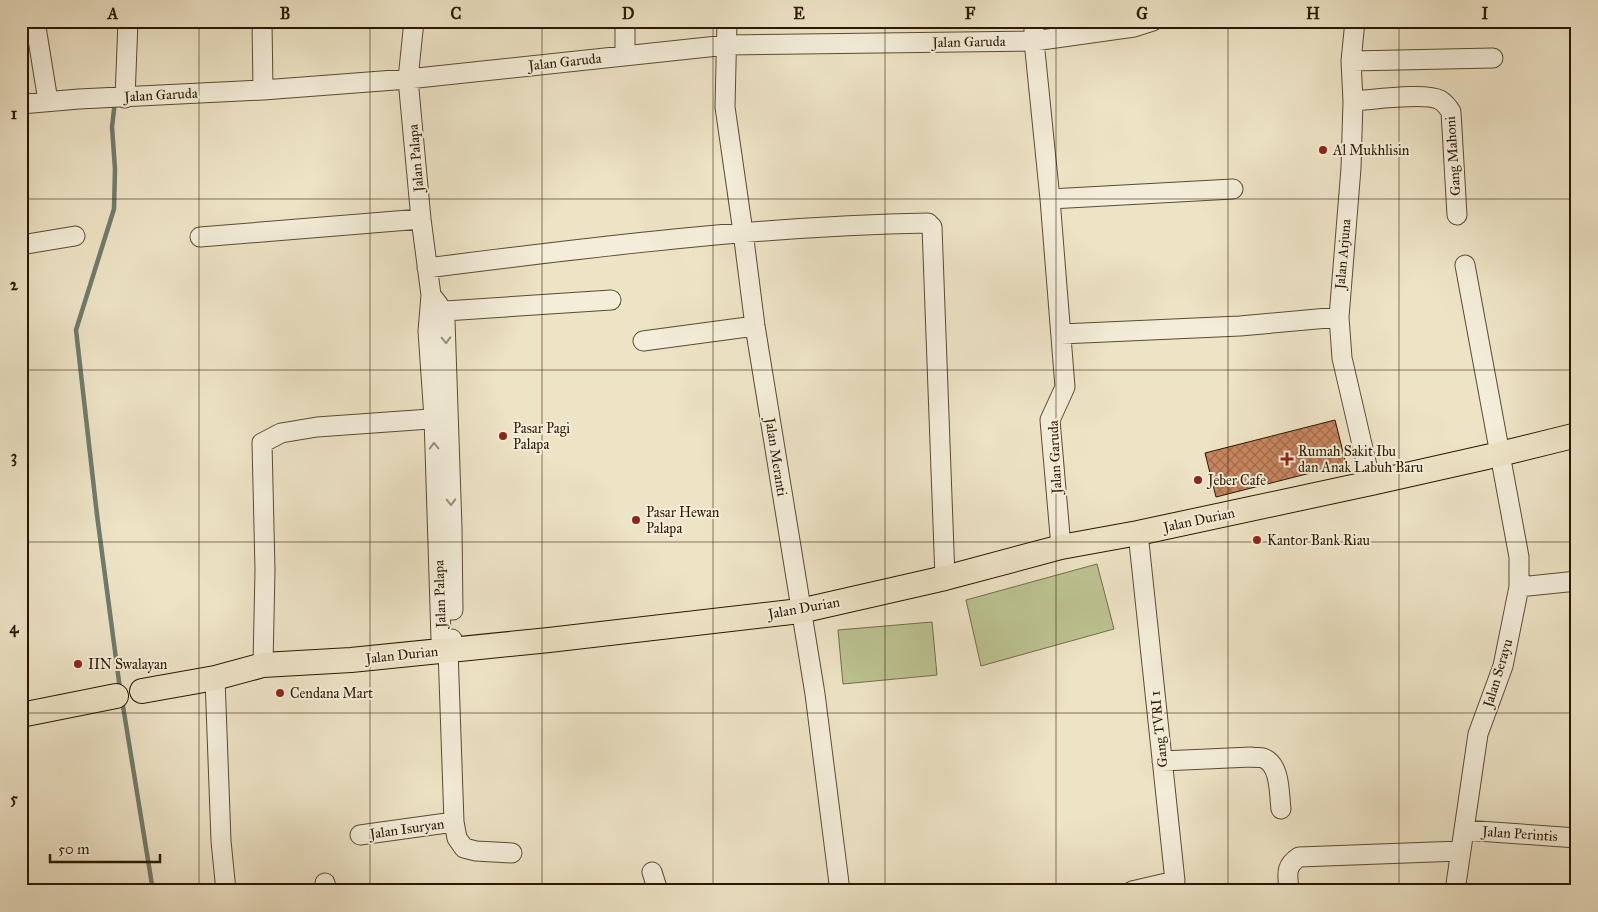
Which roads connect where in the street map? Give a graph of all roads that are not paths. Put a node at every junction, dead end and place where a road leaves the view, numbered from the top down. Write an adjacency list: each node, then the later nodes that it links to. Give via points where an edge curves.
1 (35, 21): 18 (street)
2 (128, 21): 17 (street)
3 (262, 21): 16 (street)
4 (414, 21): 15 (street, Jalan Palapa)
5 (625, 21): 12 (street)
6 (727, 21): 11 (street, Jalan Meranti)
7 (1034, 21): 10 (street, Jalan Garuda)
8 (1153, 21): 10 (street, Jalan Garuda, via 1134,27)
9 (1354, 21): 14 (street, Jalan Arjuna)
10 (1034, 41): 11 (street, Jalan Garuda); 22 (street, Jalan Garuda)
11 (727, 45): 12 (street, Jalan Garuda); 25 (street, Jalan Meranti, via 725,107)
12 (625, 55): 15 (street, Jalan Garuda)
13 (1493, 58): 14 (street)
14 (1351, 61): 19 (street, Jalan Arjuna)
15 (408, 79): 16 (street, Jalan Garuda); 24 (street, Jalan Palapa)
16 (263, 90): 17 (street, Jalan Garuda)
17 (123, 98): 18 (street, Jalan Garuda)
18 (48, 101): 20 (street, Jalan Garuda)
19 (1352, 101): 23 (street, Gang Mahoni, via 1422,97 1439,100 1447,106); 33 (street, Jalan Arjuna, via 1351,168)
20 (21, 104)
21 (1233, 189): 22 (street)
22 (1050, 199): 35 (street, Jalan Garuda)
23 (1457, 215)
24 (421, 219): 27 (street); 30 (street, Jalan Palapa)
25 (744, 232): 30 (street); 34 (street, Jalan Meranti); 43 (street, via 912,223 928,223 932,227)
26 (75, 236): 28 (street)
27 (200, 237)
28 (21, 245)
29 (1465, 265): 39 (street)
30 (427, 268): 32 (street, Jalan Palapa)
31 (611, 300): 32 (street)
32 (434, 306): 37 (street, Jalan Palapa, via 428,331)
33 (1339, 317): 35 (street, via 1240,326); 40 (street, Jalan Arjuna, via 1342,358)
34 (755, 326): 36 (street); 46 (street, Jalan Meranti)
35 (1061, 334): 42 (street, Jalan Garuda, via 1065,387 1050,420)
36 (643, 341)
37 (441, 418): 47 (street, Jalan Palapa, via 441,639); 48 (street, via 317,427 281,433 262,443 266,570)
38 (1577, 435): 39 (main road, Jalan Durian)
39 (1500, 454): 40 (main road, Jalan Durian); 45 (street, Jalan Serayu, via 1519,557)
40 (1371, 483): 41 (main road, Jalan Durian)
41 (1138, 532): 42 (main road, Jalan Durian); 53 (street, Gang TVRI 1)
42 (1061, 547): 43 (main road, Jalan Durian)
43 (945, 578): 46 (main road, Jalan Durian)
44 (1577, 581): 45 (street)
45 (1519, 588): 56 (street, Jalan Serayu, via 1502,666 1478,734)
46 (800, 611): 47 (main road, Jalan Durian); 65 (street, Jalan Meranti, via 815,694)
47 (448, 650): 48 (main road, Jalan Durian); 55 (street, Jalan Palapa)
48 (263, 665): 49 (main road, Jalan Durian)
49 (215, 678): 50 (main road, Jalan Durian); 63 (street, via 220,841)
50 (142, 690): 51 (street, Jalan Durian)
51 (116, 696): 52 (main road, Jalan Durian)
52 (21, 714)
53 (1162, 761): 54 (street, via 1264,758 1272,765 1277,777); 62 (street, Gang TVRI 1)
54 (1281, 809)
55 (454, 822): 57 (street, Jalan Isuryan); 60 (street, Jalan Palapa, via 457,838 464,848)
56 (1464, 830): 58 (street, Jalan Perintis); 59 (street, Jalan Serayu)
57 (360, 835)
58 (1577, 838)
59 (1460, 851): 67 (street, via 1299,856 1288,868); 68 (street, Jalan Serayu)
60 (512, 853)
61 (652, 872): 64 (street)
62 (1175, 886): 66 (street, Gang TVRI 1)
63 (226, 891)
64 (658, 891)
65 (840, 891)
66 (1132, 891)
67 (1289, 891)
68 (1455, 891)

